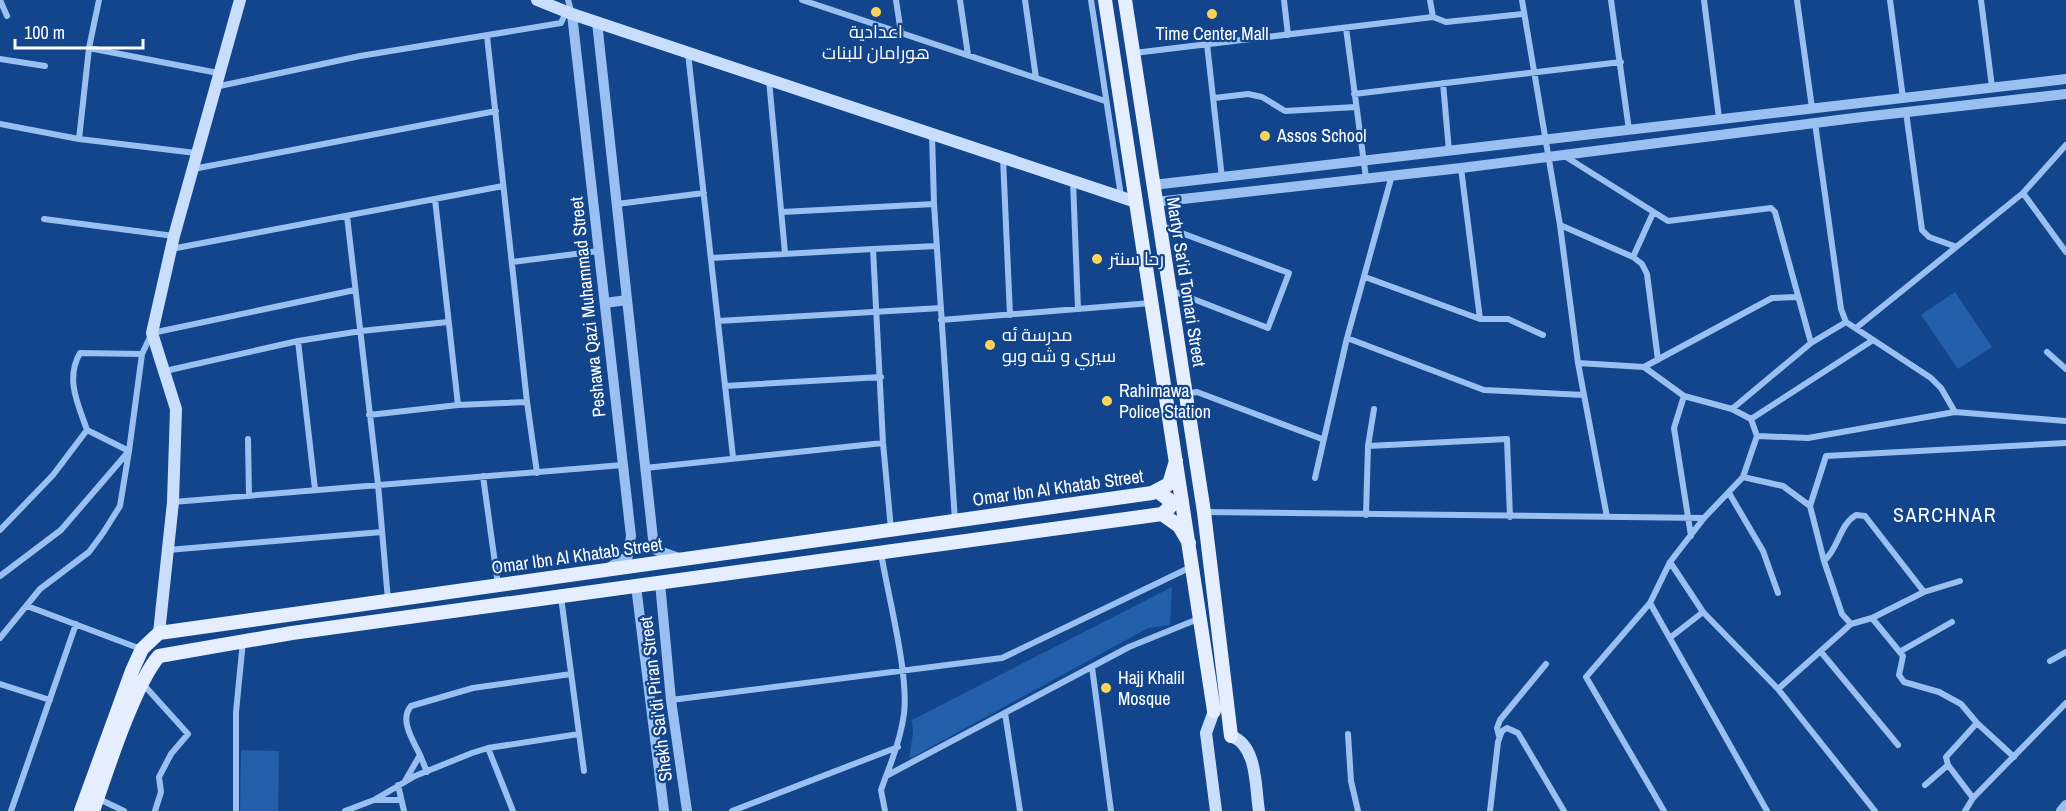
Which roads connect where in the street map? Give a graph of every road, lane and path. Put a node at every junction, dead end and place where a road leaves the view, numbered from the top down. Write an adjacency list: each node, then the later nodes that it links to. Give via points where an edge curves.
1 (0, 0): 22 (street)
2 (99, 0): 30 (street)
3 (240, 0): 38 (main road)
4 (537, 0): 20 (main road)
5 (802, 0): 26 (street)
6 (896, 0): 26 (street)
7 (960, 0): 33 (street)
8 (1025, 0): 39 (street)
9 (1091, 0): 49 (street)
10 (1105, 0): 84 (main road, Martyr Sa'id Tomari Street)
11 (1125, 0): 32 (main road, Martyr Sa'id Tomari Street)
12 (1284, 0): 27 (street)
13 (1430, 0): 23 (street)
14 (1522, 0): 21 (street)
15 (1611, 0): 35 (street)
16 (1704, 0): 55 (street)
17 (1797, 0): 52 (street)
18 (1890, 0): 48 (street)
19 (1981, 0): 44 (street)
20 (569, 9): 24 (main road); 28 (street, via 561,23); 99 (street, Peshawa Qazi Muhammad Street)
21 (1523, 14): 23 (street, via 1446,22); 37 (street)
22 (7, 16)
23 (1433, 17): 25 (street)
24 (597, 22): 31 (main road); 86 (street)
25 (1346, 28): 27 (street); 45 (street)
26 (900, 33): 33 (street)
27 (1288, 34): 29 (street)
28 (487, 36): 43 (street, via 360,56); 53 (street)
29 (1207, 44): 32 (street); 47 (street)
30 (89, 48): 38 (street); 61 (street)
31 (688, 53): 41 (main road); 80 (street)
32 (1134, 53): 77 (main road, Martyr Sa'id Tomari Street)
33 (969, 55): 39 (street)
34 (0, 59): 36 (street)
35 (1621, 62): 37 (street); 59 (street)
36 (45, 66)
37 (1534, 72): 42 (street); 62 (street)
38 (218, 73): 43 (main road)
39 (1036, 78): 49 (street)
40 (2066, 79): 44 (street)
41 (769, 80): 60 (main road); 88 (street)
42 (1443, 83): 45 (street); 65 (street)
43 (215, 87): 64 (main road)
44 (1992, 87): 48 (street)
45 (1354, 94): 51 (street)
46 (2066, 94): 54 (street)
47 (1214, 98): 51 (street, via 1248,94 1263,97 1285,111); 73 (street)
48 (1903, 98): 50 (street)
49 (1105, 101): 81 (street)
50 (1851, 104): 52 (street); 56 (street)
51 (1356, 107): 69 (street)
52 (1812, 108): 55 (street)
53 (496, 111): 71 (street); 78 (street)
54 (1906, 112): 56 (street); 96 (street, via 1922,230 1929,237)
55 (1719, 118): 59 (street)
56 (1854, 118): 57 (street)
57 (1815, 123): 66 (street); 121 (street)
58 (0, 124): 61 (street)
59 (1629, 130): 62 (street)
60 (932, 133): 67 (main road); 87 (street)
61 (79, 139): 64 (street)
62 (1545, 140): 65 (street); 68 (street)
63 (2066, 145): 79 (street)
64 (196, 153): 71 (main road)
65 (1449, 153): 69 (street)
66 (1561, 154): 68 (street); 89 (street)
67 (1003, 157): 75 (main road); 116 (street)
68 (1548, 157): 70 (street); 93 (street)
69 (1363, 162): 73 (street); 74 (street)
70 (1461, 168): 72 (street); 117 (street)
71 (193, 169): 94 (main road)
72 (1392, 176): 74 (street); 105 (street)
73 (1222, 178): 76 (street)
74 (1366, 178): 83 (street)
75 (1073, 180): 81 (main road); 112 (street)
76 (1168, 183): 77 (street); 83 (street)
77 (1153, 185): 85 (main road, Martyr Sa'id Tomari Street)
78 (503, 186): 82 (street); 104 (street)
79 (2023, 192): 96 (street); 100 (street)
80 (704, 193): 86 (street); 103 (street)
81 (1121, 196): 84 (main road)
82 (435, 199): 90 (street); 120 (street)
83 (1172, 199): 85 (street)
84 (1136, 202): 113 (main road, Martyr Sa'id Tomari Street)
85 (1156, 202): 92 (main road, Martyr Sa'id Tomari Street)
86 (617, 204): 109 (street)
87 (934, 204): 88 (street); 95 (street)
88 (782, 212): 101 (street)
89 (1653, 213): 102 (street); 108 (street, via 1668,221 1771,208)
90 (347, 216): 97 (street); 106 (street)
91 (44, 219): 94 (street)
92 (1159, 225): 107 (main road, Martyr Sa'id Tomari Street); 107 (street, via 1289,273 1268,328)
93 (1560, 225): 102 (street); 135 (street)
94 (174, 236): 97 (main road)
95 (937, 246): 98 (street); 111 (street)
96 (1954, 246): 122 (street)
97 (171, 249): 124 (main road)
98 (873, 249): 101 (street); 114 (street)
99 (599, 251): 104 (street); 110 (street, Peshawa Qazi Muhammad Street)
100 (2066, 252)
101 (785, 253): 103 (street)
102 (1633, 257): 134 (street, via 1647,274)
103 (711, 258): 119 (street)
104 (512, 261): 144 (street)
105 (1365, 277): 117 (street); 126 (street)
106 (355, 290): 123 (street); 124 (street)
107 (1170, 290): 115 (main road, Martyr Sa'id Tomari Street)
108 (1796, 297): 130 (street); 134 (street, via 1772,298)
109 (627, 300): 110 (street); 163 (street)
110 (605, 303): 162 (street, Peshawa Qazi Muhammad Street)
111 (941, 308): 114 (street); 118 (street)
112 (1078, 309): 113 (street); 116 (street)
113 (1152, 309): 115 (main road, via 1163,324); 131 (main road, Martyr Sa'id Tomari Street)
114 (877, 312): 119 (street); 139 (street)
115 (1173, 313): 127 (main road, Martyr Sa'id Tomari Street)
116 (1010, 315): 118 (street)
117 (1480, 319): 125 (street, via 1508,319)
118 (941, 320): 183 (street)
119 (718, 321): 140 (street)
120 (448, 322): 123 (street); 145 (street)
121 (1846, 322): 122 (street); 130 (street)
122 (1857, 328): 128 (street)
123 (361, 331): 129 (street); 149 (street)
124 (152, 333): 133 (street); 138 (main road)
125 (1543, 336)
126 (1347, 338): 142 (street, via 1484,390); 155 (street)
127 (1177, 340): 131 (main road, via 1162,333); 141 (main road, Martyr Sa'id Tomari Street)
128 (1873, 340): 148 (street, via 1931,378); 150 (street)
129 (298, 341): 138 (street); 169 (street)
130 (1810, 343): 147 (street)
131 (1157, 344): 161 (main road, Martyr Sa'id Tomari Street)
132 (2047, 352): 137 (street)
133 (142, 354): 152 (street, via 80,353 72,368 73,389); 159 (street)
134 (1658, 360): 136 (street)
135 (1578, 363): 136 (street); 142 (street)
136 (1644, 367): 143 (street)
137 (2066, 369)
138 (165, 371): 173 (main road, via 176,409)
139 (881, 377): 140 (street); 156 (street)
140 (725, 386): 160 (street)
141 (1186, 394): 155 (street, via 1197,392); 176 (main road, Martyr Sa'id Tomari Street)
142 (1584, 395): 180 (street)
143 (1684, 396): 147 (street); 181 (street, via 1674,428)
144 (527, 402): 145 (street); 164 (street)
145 (458, 405): 149 (street)
146 (1374, 409): 158 (street)
147 (1732, 410): 150 (street)
148 (1955, 412): 151 (street); 153 (street, via 1808,438)
149 (369, 415): 168 (street)
150 (1751, 419): 153 (street)
151 (2066, 421)
152 (87, 430): 159 (street); 185 (street, via 53,476)
153 (1757, 436): 166 (street)
154 (248, 439): 172 (street)
155 (1322, 439): 167 (street)
156 (883, 443): 160 (street); 186 (street)
157 (2066, 443): 174 (street, via 1826,456)
158 (1368, 446): 178 (street); 179 (street, via 1507,439)
159 (129, 450): 199 (street, via 62,530); 210 (street, via 120,506 103,532 89,552 40,589)
160 (733, 457): 163 (street)
161 (1176, 461): 170 (main road, Omar Ibn Al Khatab Street, via 1172,478); 190 (main road, Martyr Sa'id Tomari Street)
162 (623, 465): 164 (street); 198 (street, Peshawa Qazi Muhammad Street, via 630,550 619,563)
163 (645, 468): 193 (street, via 656,550 671,557)
164 (537, 472): 165 (street)
165 (483, 476): 168 (street); 202 (street)
166 (1743, 477): 171 (street); 174 (street, via 1783,486)
167 (1315, 478)
168 (378, 484): 169 (street); 187 (street)
169 (315, 489): 172 (street)
170 (1157, 491): 175 (main road, Omar Ibn Al Khatab Street); 177 (main road, via 1168,499 1170,507)
171 (1729, 493): 182 (street); 205 (street, via 1763,551)
172 (249, 496): 173 (street)
173 (173, 502): 191 (main road)
174 (1810, 506): 194 (street)
175 (1045, 508): 183 (main road, Omar Ibn Al Khatab Street); 184 (main road)
176 (1204, 512): 178 (street); 244 (main road, Martyr Sa'id Tomari Street)
177 (1162, 514): 184 (main road); 190 (main road, via 1179,526)
178 (1366, 515): 179 (street)
179 (1510, 517): 180 (street)
180 (1607, 517): 181 (street)
181 (1688, 518): 182 (street); 188 (street)
182 (1704, 518): 188 (street)
183 (954, 521): 186 (main road, Omar Ibn Al Khatab Street)
184 (1049, 529): 192 (main road)
185 (0, 530)
186 (891, 530): 189 (main road, Omar Ibn Al Khatab Street)
187 (382, 532): 191 (street); 208 (street)
188 (1691, 536): 196 (street)
189 (811, 541): 193 (main road, Omar Ibn Al Khatab Street); 195 (main road)
190 (1189, 543): 197 (main road, Martyr Sa'id Tomari Street)
191 (168, 550): 220 (main road)
192 (881, 552): 195 (main road); 231 (street)
193 (691, 558): 198 (main road, Omar Ibn Al Khatab Street)
194 (1824, 561): 204 (street, via 1835,549 1846,522 1856,515 1865,516); 218 (street, via 1842,614)
195 (813, 562): 201 (main road)
196 (1670, 562): 209 (street); 212 (street)
197 (1191, 567): 214 (main road, Martyr Sa'id Tomari Street); 231 (street, via 1002,658)
198 (592, 572): 202 (main road, Omar Ibn Al Khatab Street)
199 (0, 576)
200 (1960, 581): 204 (street)
201 (660, 583): 203 (main road); 237 (street, Shekh Sai'di Piran Street)
202 (498, 585): 206 (main road, Omar Ibn Al Khatab Street)
203 (636, 586): 207 (main road); 270 (street, Shekh Sai'di Piran Street)
204 (1924, 592): 215 (street)
205 (1778, 593)
206 (437, 594): 208 (main road, Omar Ibn Al Khatab Street); 213 (main road)
207 (561, 597): 213 (main road); 232 (street)
208 (388, 601): 211 (main road, Omar Ibn Al Khatab Street)
209 (1650, 603): 221 (street); 281 (street, via 1586,677)
210 (27, 606): 217 (street); 222 (street)
211 (344, 607): 219 (main road); 220 (main road, Omar Ibn Al Khatab Street)
212 (1703, 612): 221 (street); 235 (street)
213 (440, 613): 219 (main road)
214 (1199, 618): 230 (street); 239 (main road, Martyr Sa'id Tomari Street)
215 (1872, 618): 218 (street); 225 (street)
216 (1952, 622): 225 (street)
217 (76, 624): 224 (street); 236 (street)
218 (1851, 624): 226 (street)
219 (347, 626): 223 (main road)
220 (159, 633): 224 (main road)
221 (1671, 637): 282 (street)
222 (0, 638)
223 (243, 640): 234 (main road, via 159,656); 266 (street, via 236,712)
224 (142, 649): 263 (main road)
225 (1901, 651): 241 (street, via 1904,656 1899,675 1904,682 1950,697)
226 (1821, 652): 235 (street); 246 (street)
227 (2066, 652): 228 (street)
228 (2050, 661)
229 (1546, 664): 245 (street, via 1500,720)
230 (1092, 667): 240 (street); 275 (street)
231 (902, 671): 237 (street); 247 (street, via 904,712)
232 (571, 674): 242 (street); 249 (street, via 473,688 411,706 405,719)
233 (0, 684): 236 (street)
234 (143, 684): 260 (main road); 265 (street, via 188,734 159,777 161,792)
235 (1778, 689): 283 (street)
236 (50, 700): 262 (street)
237 (671, 700): 271 (street, Shekh Sai'di Piran Street)
238 (2066, 703): 250 (street)
239 (1214, 711): 276 (main road, Martyr Sa'id Tomari Street, via 1206,733)
240 (1005, 713): 254 (street); 274 (street)
241 (1977, 723): 250 (street); 251 (street, via 1946,757)
242 (579, 734): 248 (street); 252 (street)
243 (1348, 734): 278 (street, via 1351,781)
244 (1231, 736): 277 (main road, Martyr Sa'id Tomari Street, via 1241,741 1250,755)
245 (1499, 736): 279 (street); 280 (street, via 1507,728 1518,733)
246 (1898, 745)
247 (898, 747): 254 (street); 272 (street)
248 (488, 748): 253 (street); 269 (street)
249 (420, 755): 253 (street); 255 (street)
250 (2014, 756): 257 (street)
251 (1948, 765): 256 (street); 257 (street)
252 (584, 771)
253 (427, 772): 255 (street)
254 (886, 776): 273 (street, via 880,790)
255 (401, 783): 258 (street); 259 (street)
256 (1925, 785)
257 (1973, 798): 284 (street)
258 (374, 800): 259 (street); 267 (street)
259 (401, 800): 268 (street)
260 (95, 805): 264 (street)
261 (2066, 805): 285 (street)
262 (11, 811)
263 (81, 811)
264 (124, 811)
265 (155, 811)
266 (236, 811)
267 (345, 811)
268 (404, 811)
269 (513, 811)
270 (664, 811)
271 (687, 811)
272 (732, 811)
273 (885, 811)
274 (1020, 811)
275 (1111, 811)
276 (1216, 811)
277 (1258, 811)
278 (1358, 811)
279 (1490, 811)
280 (1564, 811)
281 (1664, 811)
282 (1767, 811)
283 (1875, 811)
284 (1965, 811)
285 (2061, 811)

